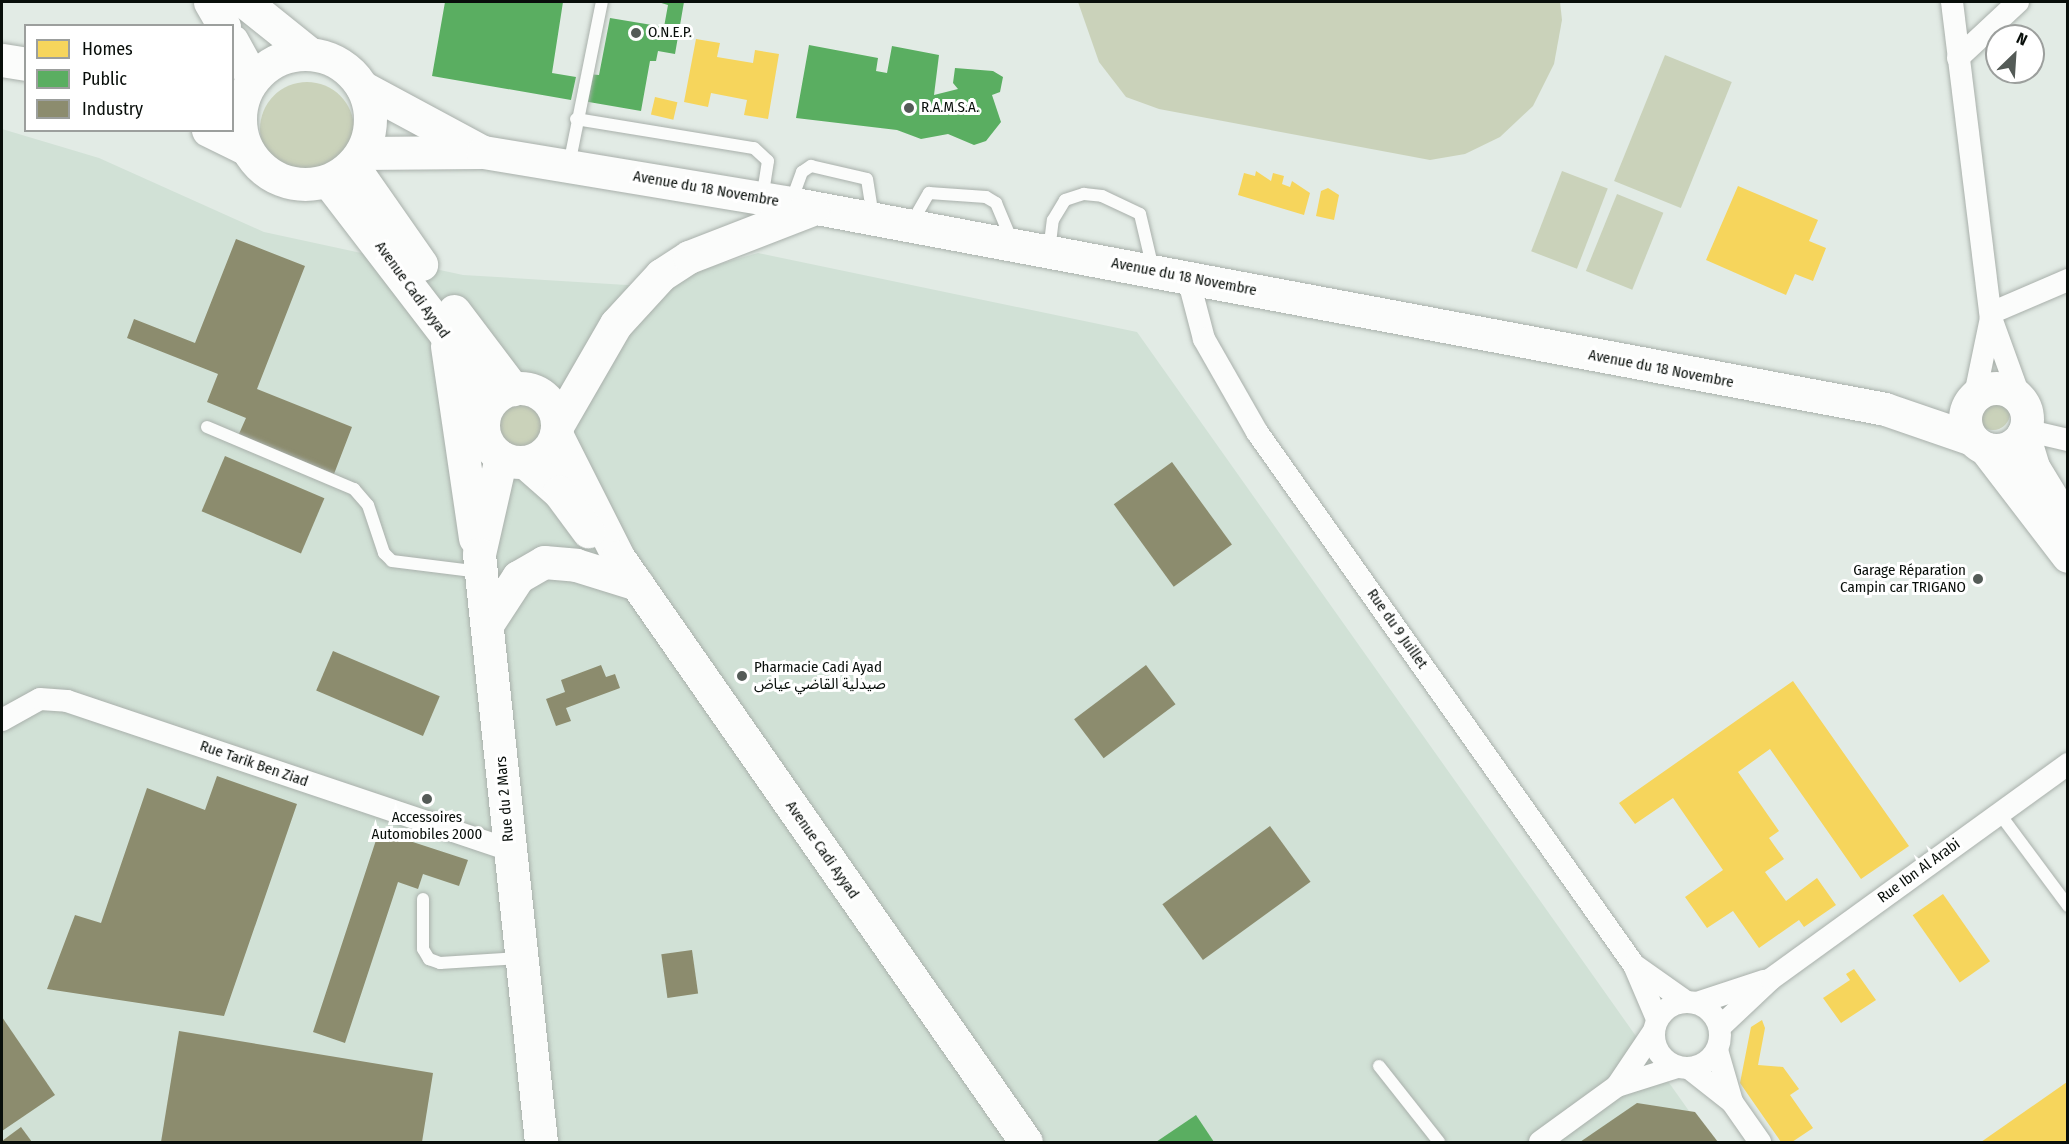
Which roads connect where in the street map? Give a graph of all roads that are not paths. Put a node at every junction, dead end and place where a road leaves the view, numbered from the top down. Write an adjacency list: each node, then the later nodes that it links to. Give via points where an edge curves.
1 (602, 2): 12 (lane)
2 (1952, 2): 7 (street)
3 (2018, 2): 7 (street)
4 (222, 13): 6 (main road)
5 (234, 47): 10 (main road)
6 (310, 54): 10 (main road, via 278,60); 11 (main road, via 330,59)
7 (1958, 58): 26 (street)
8 (2, 60): 9 (main road)
9 (24, 64)
10 (246, 81): 14 (main road, via 240,115)
11 (362, 87): 15 (main road, Avenue du 18 Novembre); 16 (main road, via 370,120)
12 (576, 119): 17 (lane); 18 (lane, via 754,148 768,161)
13 (212, 132): 14 (main road)
14 (247, 149): 16 (main road, via 281,180)
15 (483, 152): 16 (main road, Avenue du 18 Novembre); 17 (main road, Avenue du 18 Novembre)
16 (347, 166): 27 (main road, Avenue Cadi Ayyad); 28 (main road, Avenue Cadi Ayyad)
17 (569, 166): 18 (main road, Avenue du 18 Novembre)
18 (789, 204): 19 (main road, Avenue du 18 Novembre); 19 (lane, via 802,172 812,166 867,179); 33 (main road, via 661,274 615,324)
19 (874, 221): 20 (main road, Avenue du 18 Novembre)
20 (909, 228): 21 (main road, Avenue du 18 Novembre); 21 (lane, via 929,193 986,197 996,203)
21 (1014, 246): 22 (main road, Avenue du 18 Novembre)
22 (1048, 252): 23 (main road, Avenue du 18 Novembre); 23 (lane, via 1053,220 1065,200 1084,194 1102,196 1140,214)
23 (1153, 271): 24 (main road, Avenue du 18 Novembre)
24 (1188, 278): 30 (main road, Avenue du 18 Novembre); 50 (street, Rue du 9 Juillet, via 1204,339 1257,432)
25 (2067, 280): 26 (street)
26 (1991, 316): 29 (street); 31 (street)
27 (446, 335): 28 (main road, Avenue Cadi Ayyad); 40 (main road)
28 (501, 397): 33 (main road, via 532,391 549,401); 36 (main road, via 483,433)
29 (1972, 399): 30 (main road, Avenue du 18 Novembre); 31 (main road, via 2004,389); 35 (main road, via 1965,421)
30 (1885, 410): 35 (main road, Avenue du 18 Novembre)
31 (2023, 421): 34 (street); 35 (main road, via 2007,448); 37 (main road, via 2033,467)
32 (207, 427): 40 (lane, via 354,489 368,505 384,553 392,561)
33 (557, 430): 36 (main road, via 545,453); 39 (main road, Avenue Cadi Ayyad)
34 (2067, 440)
35 (1978, 443): 38 (main road)
36 (513, 460): 39 (main road, Avenue Cadi Ayyad); 40 (main road, Rue du 2 Mars)
37 (2067, 523)
38 (2067, 556)
39 (618, 557): 41 (main road, Avenue Cadi Ayyad)
40 (480, 563): 42 (main road, Rue du 2 Mars)
41 (637, 584): 42 (main road, via 576,565 544,562 518,577); 61 (main road, Avenue Cadi Ayyad)
42 (488, 623): 46 (main road, Rue du 2 Mars)
43 (2, 720): 46 (street, Rue Tarik Ben Ziad, via 40,699 67,701)
44 (2067, 764): 45 (street, Rue Ibn Al Arabi)
45 (1999, 813): 48 (lane); 51 (street, Rue Ibn Al Arabi)
46 (510, 850): 49 (main road, Rue du 2 Mars)
47 (423, 899): 49 (lane, via 423,949 429,959 440,963)
48 (2067, 906)
49 (522, 958): 60 (main road, Rue du 2 Mars)
50 (1634, 965): 52 (street, Rue du 9 Juillet); 53 (street, Rue du 9 Juillet)
51 (1772, 979): 52 (street, Rue Ibn Al Arabi); 54 (street, Rue Ibn Al Arabi)
52 (1691, 1002): 53 (street); 54 (street)
53 (1655, 1025): 57 (street, via 1659,1053); 58 (street)
54 (1720, 1027): 55 (street)
55 (1717, 1050): 57 (street); 59 (street)
56 (1379, 1066): 62 (lane)
57 (1683, 1068): 58 (street); 59 (street)
58 (1617, 1086): 63 (street)
59 (1732, 1102): 64 (street)
60 (541, 1143)
61 (1026, 1143)
62 (1439, 1143)
63 (1539, 1143)
64 (1760, 1143)

